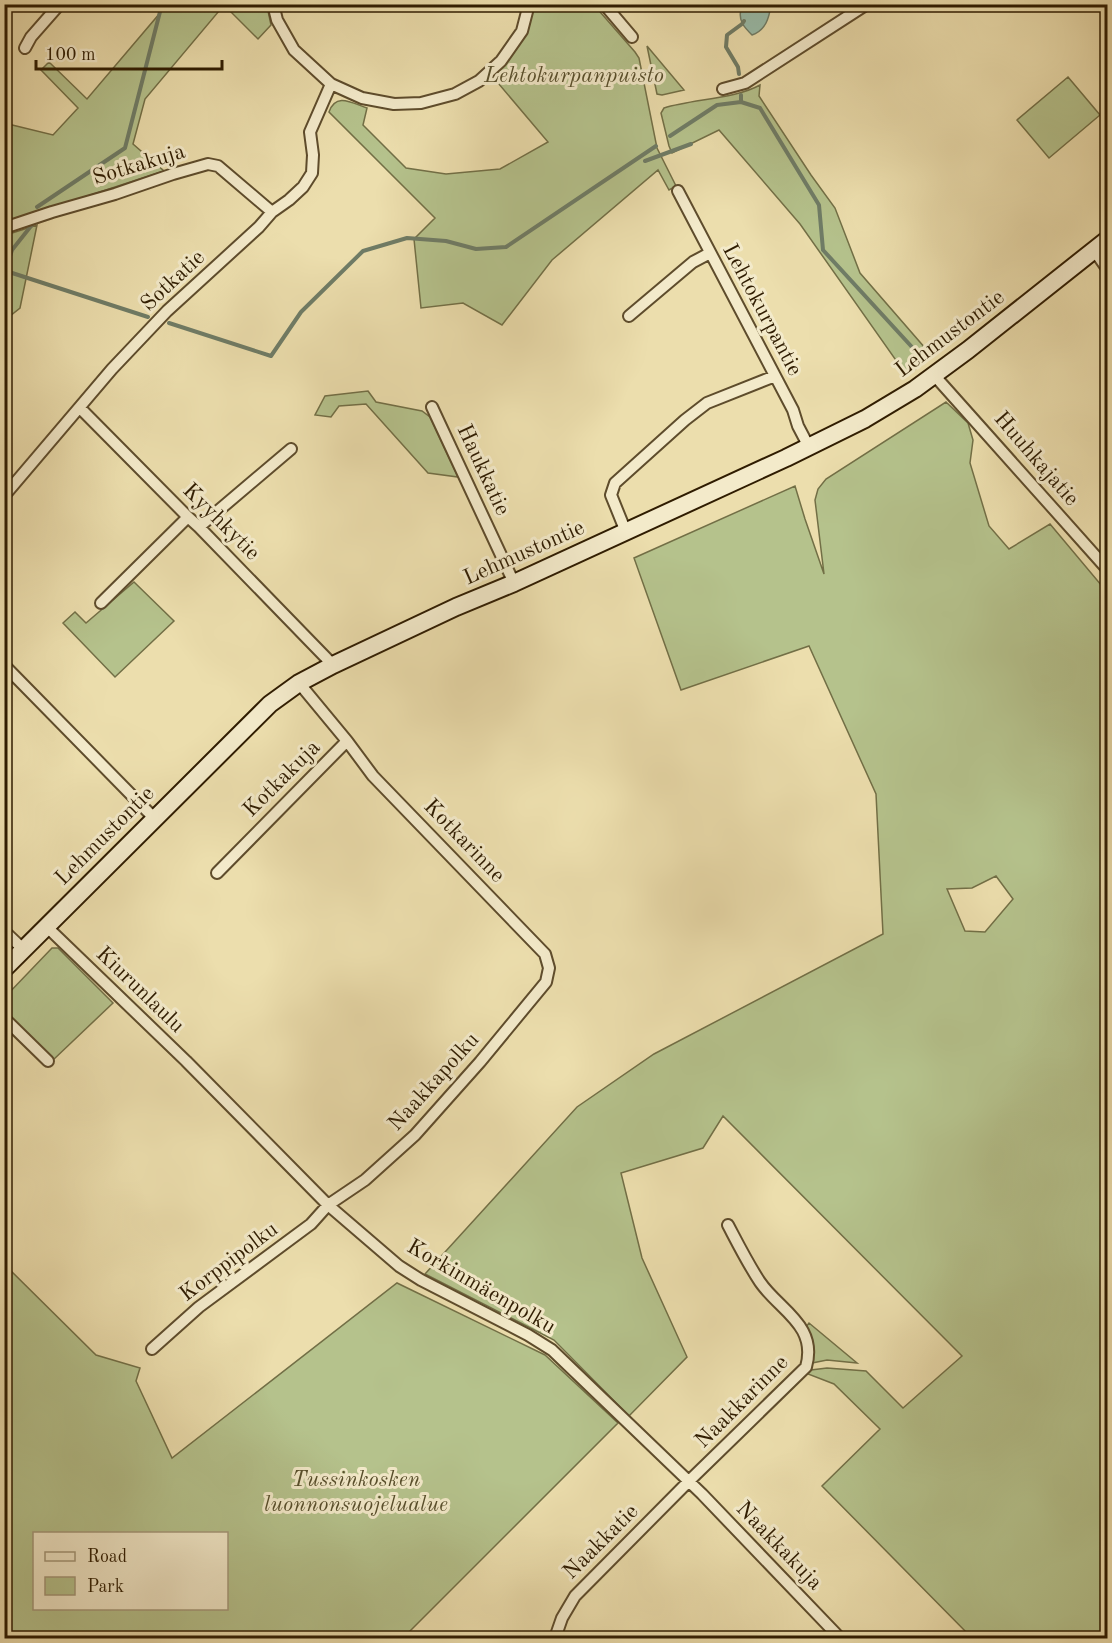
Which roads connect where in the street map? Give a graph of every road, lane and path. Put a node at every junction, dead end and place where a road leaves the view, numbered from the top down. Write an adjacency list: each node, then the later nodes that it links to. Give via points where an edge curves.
1 (60, 4): 7 (street)
2 (273, 4): 8 (street, via 277,20 294,50)
3 (529, 4): 8 (street, via 522,31 501,61 479,81 455,94 422,104 394,104 362,98)
4 (604, 4): 6 (street)
5 (867, 4): 9 (street, via 745,83)
6 (632, 37)
7 (25, 48)
8 (332, 84): 11 (street, Sotkatie, via 310,132 312,173 303,188)
9 (723, 89)
10 (678, 191): 15 (street, Lehtokurpantie)
11 (272, 212): 12 (street, Sotkakuja, via 218,166 208,164); 21 (street, Sotkatie, via 167,311)
12 (4, 228)
13 (1107, 239): 14 (main road, Lehmustontie)
14 (1094, 250): 16 (street); 18 (main road, Lehmustontie)
15 (710, 253): 17 (street, via 693,262); 19 (street, Lehtokurpantie)
16 (1107, 270)
17 (629, 316)
18 (934, 375): 22 (main road, Lehmustontie, via 886,407); 28 (street, Huuhkajatie)
19 (775, 376): 22 (street, Lehtokurpantie); 27 (street, via 707,403 615,483 611,495)
20 (432, 407): 29 (street, Haukkatie)
21 (80, 408): 24 (street, Sotkatie); 25 (street, Kyyhkytie)
22 (809, 447): 27 (main road, Lehmustontie)
23 (291, 449): 26 (street)
24 (4, 496)
25 (188, 517): 26 (street, Kyyhkytie); 30 (street)
26 (199, 527): 32 (street, Kyyhkytie)
27 (626, 532): 29 (main road, Lehmustontie)
28 (1107, 570)
29 (514, 583): 32 (main road, Lehmustontie)
30 (101, 603)
31 (4, 665): 35 (street)
32 (333, 665): 33 (main road, Lehmustontie)
33 (299, 683): 34 (street, Kotkakuja); 35 (main road, Lehmustontie, via 270,704)
34 (347, 741): 36 (street, Kotkakuja); 41 (street, Kotkarinne, via 374,776 545,954)
35 (155, 819): 37 (main road, Lehmustontie)
36 (216, 873)
37 (47, 927): 39 (main road, Lehmustontie); 44 (street, Kiurunlaulu)
38 (4, 931): 39 (street)
39 (23, 949): 40 (main road, Lehmustontie)
40 (4, 969)
41 (549, 969): 44 (street, Naakkapolku, via 546,982 415,1135)
42 (4, 1018): 43 (street)
43 (48, 1061)
44 (328, 1205): 46 (street, Korppipolku, via 311,1224 199,1307); 47 (street, Korkinmäenpolku, via 422,1280 552,1350)
45 (728, 1225): 47 (street, Naakkarinne, via 762,1284 794,1318 806,1339 809,1356 806,1367)
46 (152, 1349)
47 (689, 1481): 48 (street, Naakkatie, via 575,1596); 49 (street, Naakkakuja)
48 (555, 1638)
49 (839, 1638)

